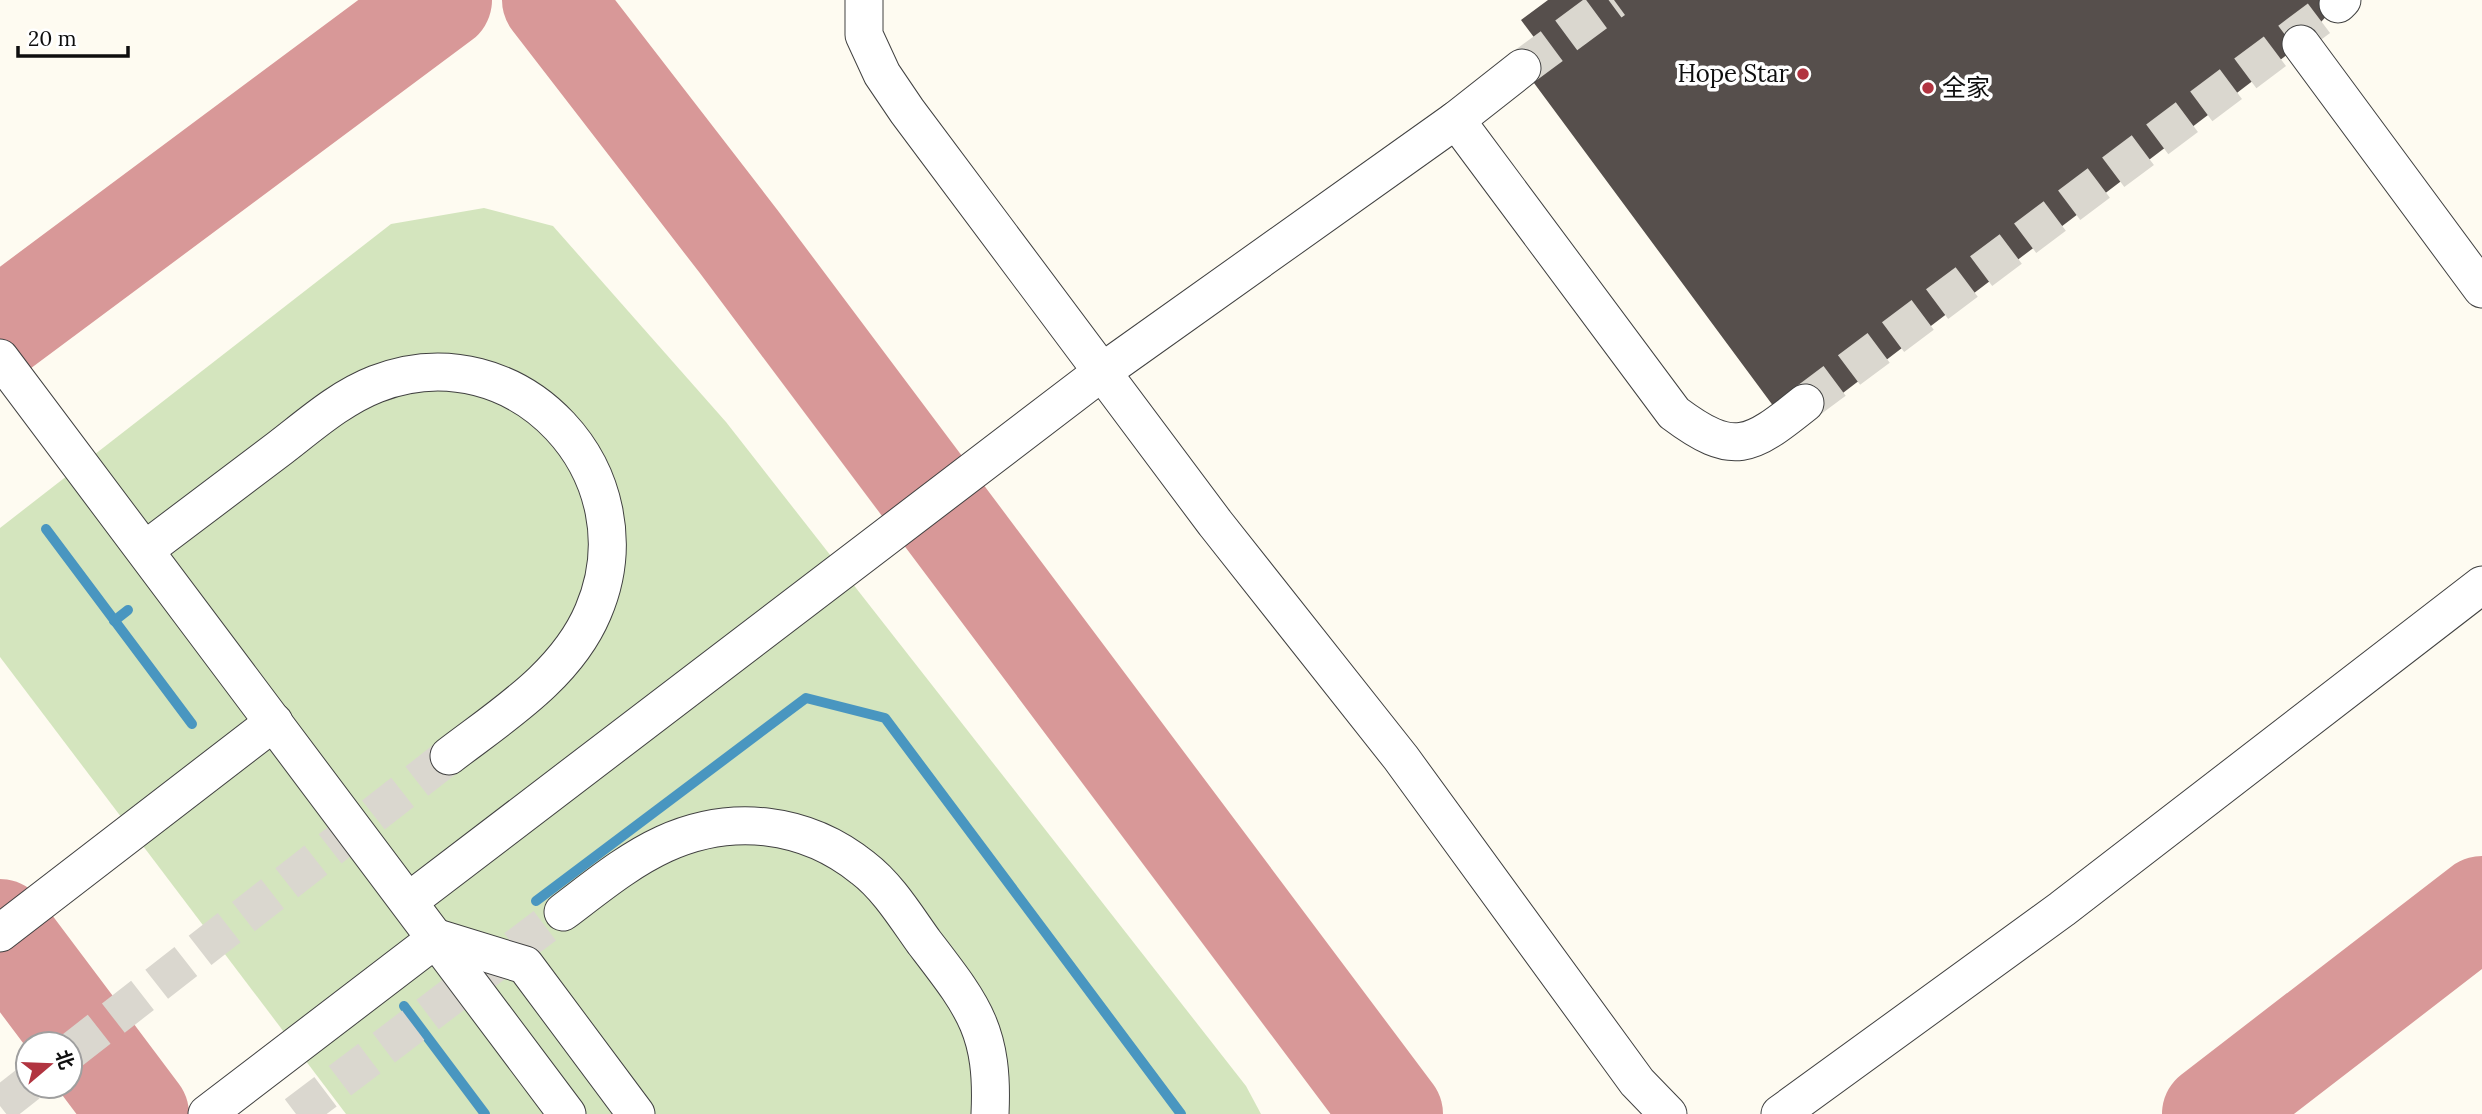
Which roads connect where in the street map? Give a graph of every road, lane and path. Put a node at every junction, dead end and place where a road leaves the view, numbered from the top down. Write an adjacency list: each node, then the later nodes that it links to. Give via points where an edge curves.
1 (864, 0): 7 (lane, via 864,35 882,74)
2 (2301, 44): 5 (lane)
3 (1522, 68): 4 (lane)
4 (1456, 120): 7 (lane); 8 (lane, via 1674,413 1722,442 1747,440 1770,431)
5 (2482, 289)
6 (0, 358): 9 (lane)
7 (1102, 372): 13 (lane); 21 (lane, via 1401,758 1637,1082)
8 (1805, 403)
9 (145, 550): 11 (lane); 12 (lane, via 337,404 377,384 417,374 466,374 505,384 535,403 567,433 591,469 608,542 604,580 593,613 547,678)
10 (2482, 585): 22 (lane, via 2062,909)
11 (274, 722): 13 (lane); 15 (lane)
12 (449, 756)
13 (409, 901): 16 (lane)
14 (563, 912): 20 (lane, via 621,868 664,844 701,831 745,825 783,828 825,841 865,869 966,996 985,1036 992,1080)
15 (0, 933)
16 (437, 938): 17 (lane); 18 (lane); 19 (lane, via 525,965)
17 (207, 1114)
18 (567, 1114)
19 (636, 1114)
20 (990, 1114)
21 (1668, 1114)
22 (1780, 1114)

